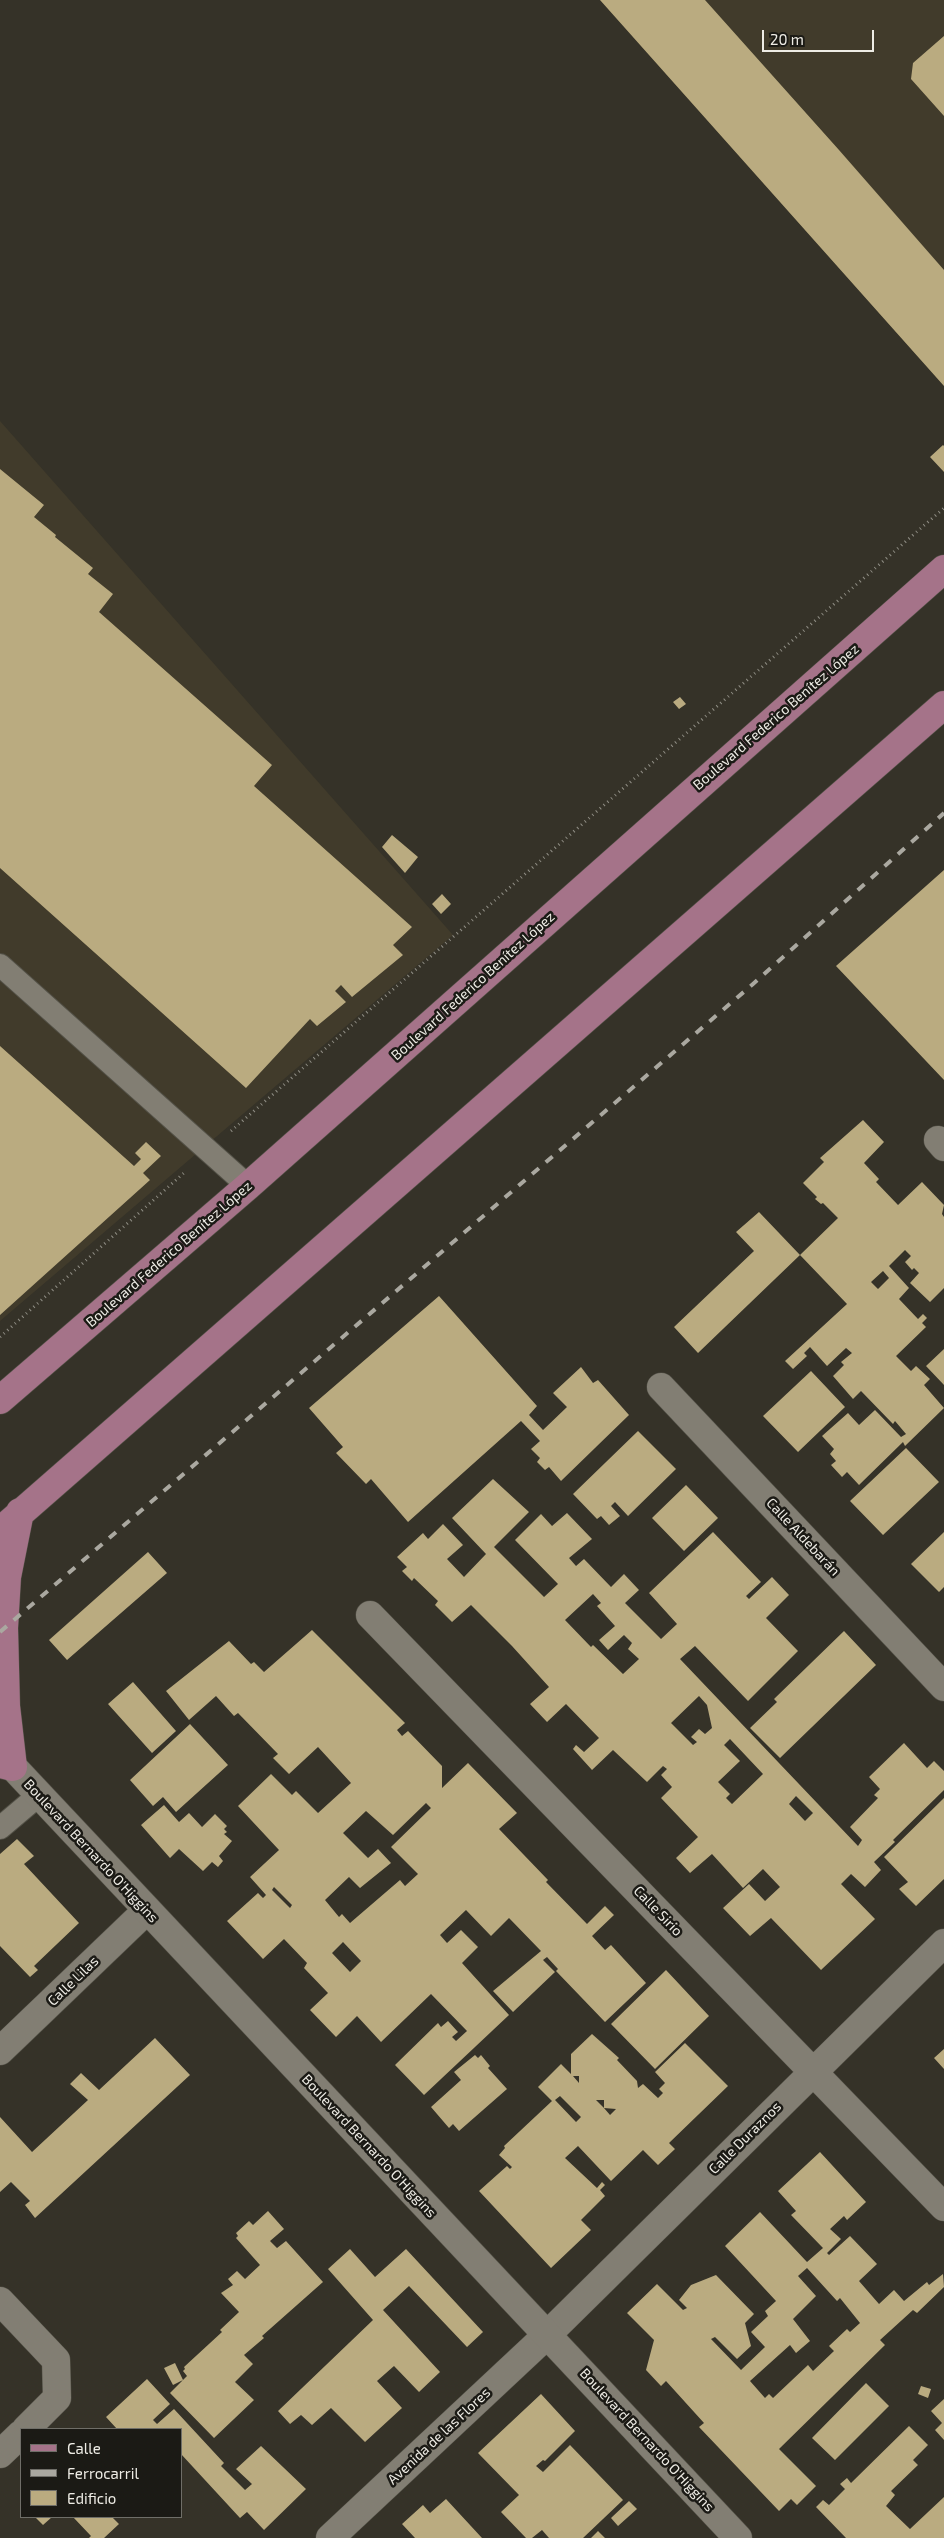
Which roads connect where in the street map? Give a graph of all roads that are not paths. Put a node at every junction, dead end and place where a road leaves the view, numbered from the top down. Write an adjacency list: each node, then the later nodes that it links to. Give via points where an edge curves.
1 (944, 569): 4 (main road, Boulevard Federico Benítez López)
2 (944, 705): 7 (main road)
3 (0, 965): 4 (lane)
4 (248, 1186): 6 (main road, Boulevard Federico Benítez López)
5 (661, 1387): 10 (street, Calle Aldebarán)
6 (0, 1400)
7 (20, 1512): 8 (main road); 11 (main road, via 6,1577)
8 (0, 1531)
9 (370, 1615): 17 (street, Calle Sirio)
10 (944, 1687)
11 (4, 1762): 12 (street, Boulevard Bernardo O'Higgins)
12 (39, 1795): 13 (lane); 14 (street, Boulevard Bernardo O'Higgins)
13 (0, 1828)
14 (146, 1911): 16 (street, Calle Lilas); 20 (street, Boulevard Bernardo O'Higgins)
15 (944, 1943): 17 (street, Calle Duraznos)
16 (0, 2051)
17 (813, 2070): 18 (street, Calle Sirio); 20 (street, Calle Duraznos)
18 (944, 2207)
19 (0, 2301): 21 (street, via 56,2360 57,2398)
20 (548, 2334): 24 (street, Avenida de las Flores); 25 (street, Boulevard Bernardo O'Higgins)
21 (27, 2428)
22 (20, 2435): 23 (street)
23 (0, 2454)
24 (330, 2538)
25 (738, 2538)

